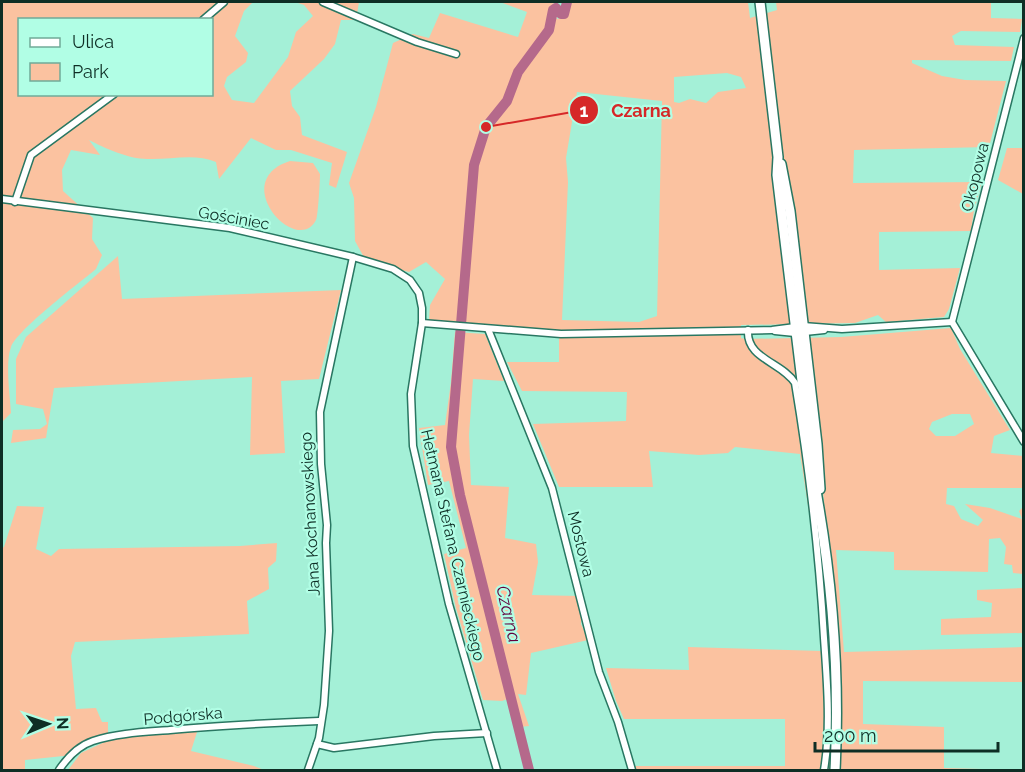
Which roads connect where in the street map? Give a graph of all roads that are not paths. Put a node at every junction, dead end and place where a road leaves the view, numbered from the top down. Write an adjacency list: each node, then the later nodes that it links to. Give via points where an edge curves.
1 (224, 2): 4 (street)
2 (323, 2): 6 (street, via 417,42)
3 (760, 2): 14 (main road, via 778,158 790,210)
4 (205, 18)
5 (1023, 38): 11 (street, Okopowa)
6 (456, 54)
7 (111, 96): 9 (street, via 31,155)
8 (2, 199): 9 (street, Gościniec)
9 (15, 202): 10 (street, Gościniec, via 230,228)
10 (353, 257): 12 (street, Gościniec, via 393,269 410,280 421,300); 17 (street, Jana Kochanowskiego, via 320,412 329,631)
11 (952, 322): 14 (street, via 818,332); 16 (street)
12 (422, 323): 13 (street); 18 (street, Hetmana Stefana Czarnieckiego, via 411,394 413,446 449,604)
13 (488, 329): 15 (street, via 561,334); 23 (street, Mostowa, via 552,488 599,672)
14 (799, 329): 15 (street); 25 (main road, via 834,644)
15 (748, 330): 24 (street, via 752,349 789,374 795,383 822,598 827,707)
16 (1023, 442)
17 (321, 720): 19 (street, Jana Kochanowskiego); 20 (street, Podgórska, via 193,728 92,741 68,758)
18 (487, 734): 19 (street, via 334,748); 22 (street, Hetmana Stefana Czarnieckiego)
19 (317, 744): 21 (street, Jana Kochanowskiego)
20 (59, 771)
21 (308, 771)
22 (497, 771)
23 (632, 771)
24 (824, 771)
25 (835, 771)

